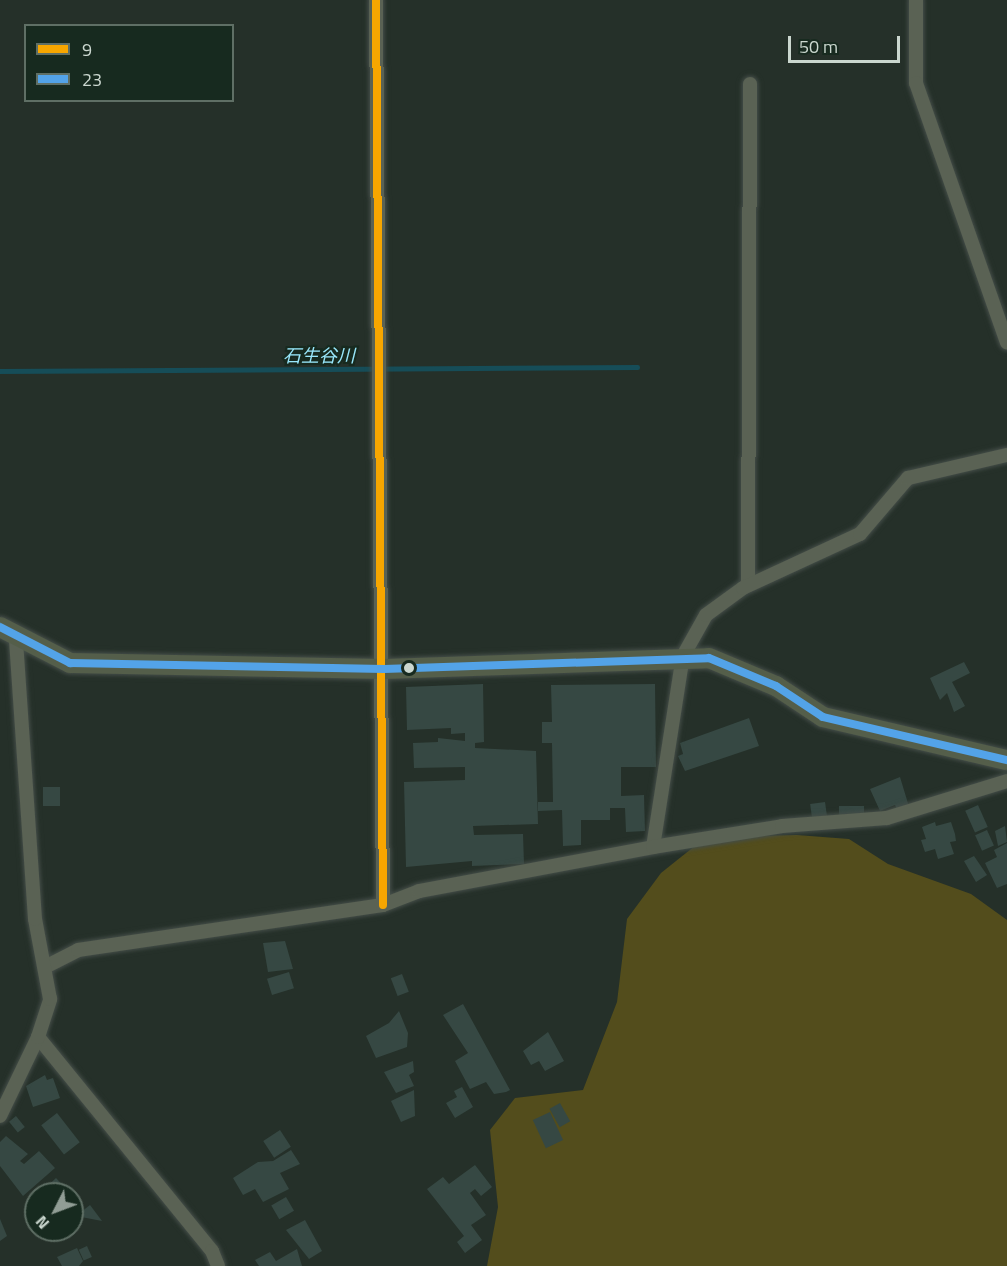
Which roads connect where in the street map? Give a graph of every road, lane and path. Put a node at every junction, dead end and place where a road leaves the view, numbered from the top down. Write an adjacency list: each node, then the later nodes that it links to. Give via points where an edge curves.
1 (376, 0): 9 (street)
2 (916, 0): 4 (street, via 916,83)
3 (750, 84): 6 (street)
4 (1007, 343)
5 (1007, 455): 6 (street, via 908,478 860,534)
6 (748, 585): 8 (street, via 706,615)
7 (8, 632): 9 (street, via 70,663); 14 (street, via 35,919)
8 (683, 656): 9 (street); 10 (street, via 733,666 777,686 823,717); 12 (street)
9 (384, 669): 13 (street)
10 (1007, 760)
11 (1007, 780): 12 (street, via 887,818 782,826)
12 (653, 847): 13 (street, via 419,891)
13 (383, 905): 14 (street, via 78,950)
14 (45, 966): 15 (street, via 50,999)
15 (38, 1037): 16 (street); 17 (street, via 212,1251)
16 (0, 1116)
17 (218, 1266)

